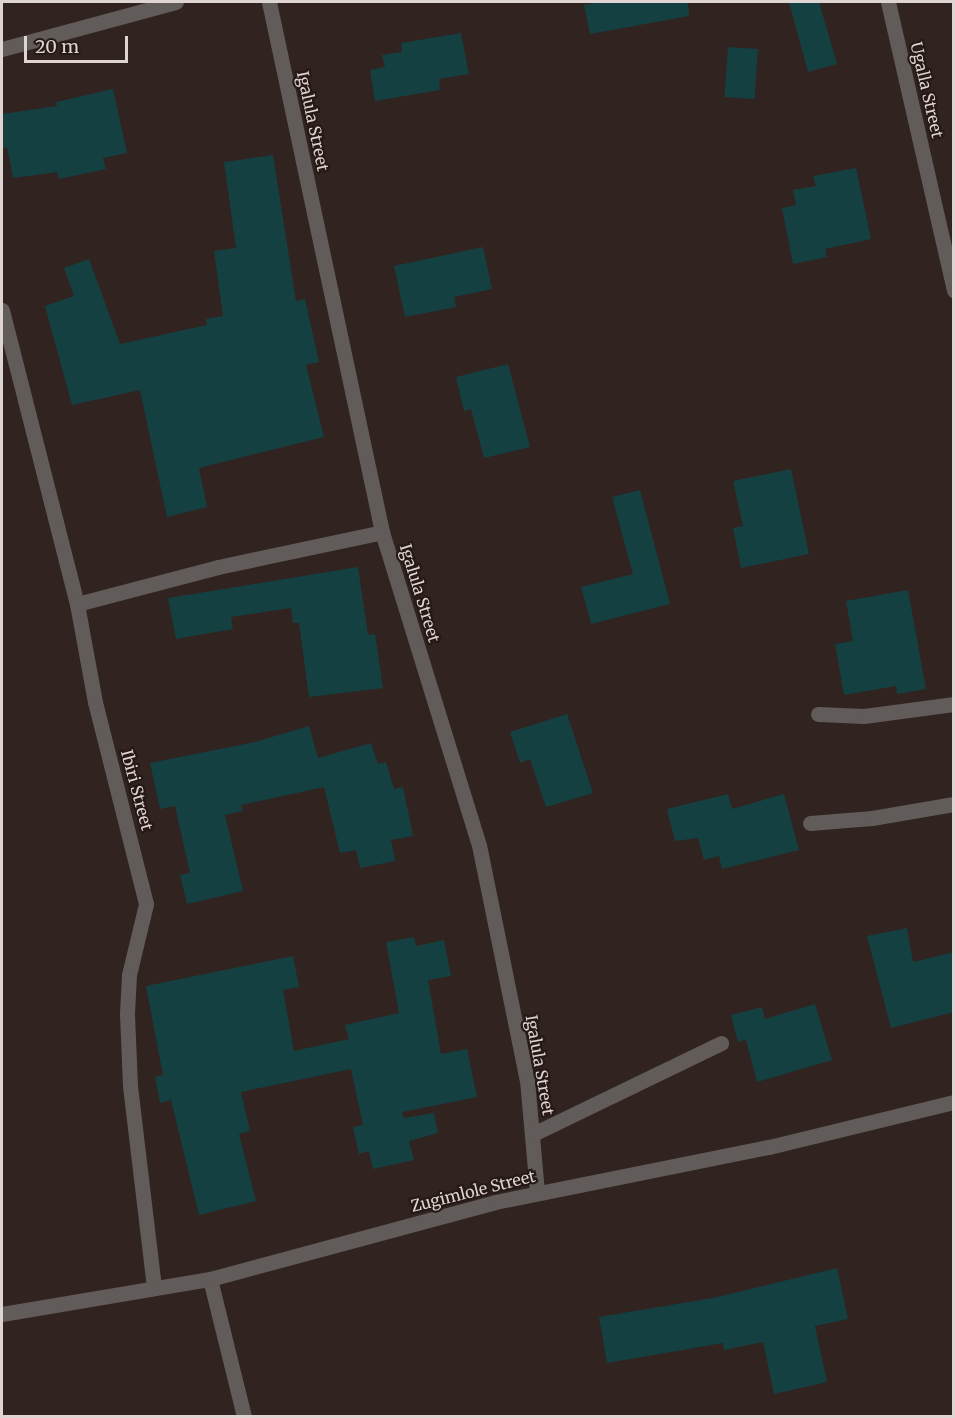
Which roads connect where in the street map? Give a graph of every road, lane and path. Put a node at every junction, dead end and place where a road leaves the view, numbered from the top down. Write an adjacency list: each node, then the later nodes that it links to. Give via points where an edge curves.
1 (176, 2): 4 (street)
2 (269, 2): 7 (street, Igalula Street)
3 (888, 2): 5 (street, Ugalla Street)
4 (2, 49)
5 (954, 291)
6 (2, 310): 8 (street, Ibiri Street)
7 (382, 531): 8 (street, via 218,567); 15 (street, Igalula Street, via 479,845 526,1080)
8 (77, 604): 18 (street, Ibiri Street, via 95,702 146,904 129,975 127,1014 130,1086)
9 (954, 704): 10 (street, via 864,717)
10 (818, 714)
11 (954, 804): 12 (street)
12 (810, 824)
13 (721, 1043): 15 (street)
14 (954, 1102): 16 (street, Zugimlole Street, via 769,1147)
15 (533, 1134): 16 (street, Igalula Street)
16 (537, 1193): 17 (street, Zugimlole Street)
17 (210, 1279): 18 (street, Zugimlole Street); 20 (street)
18 (154, 1286): 19 (street, Zugimlole Street)
19 (2, 1314)
20 (244, 1416)

